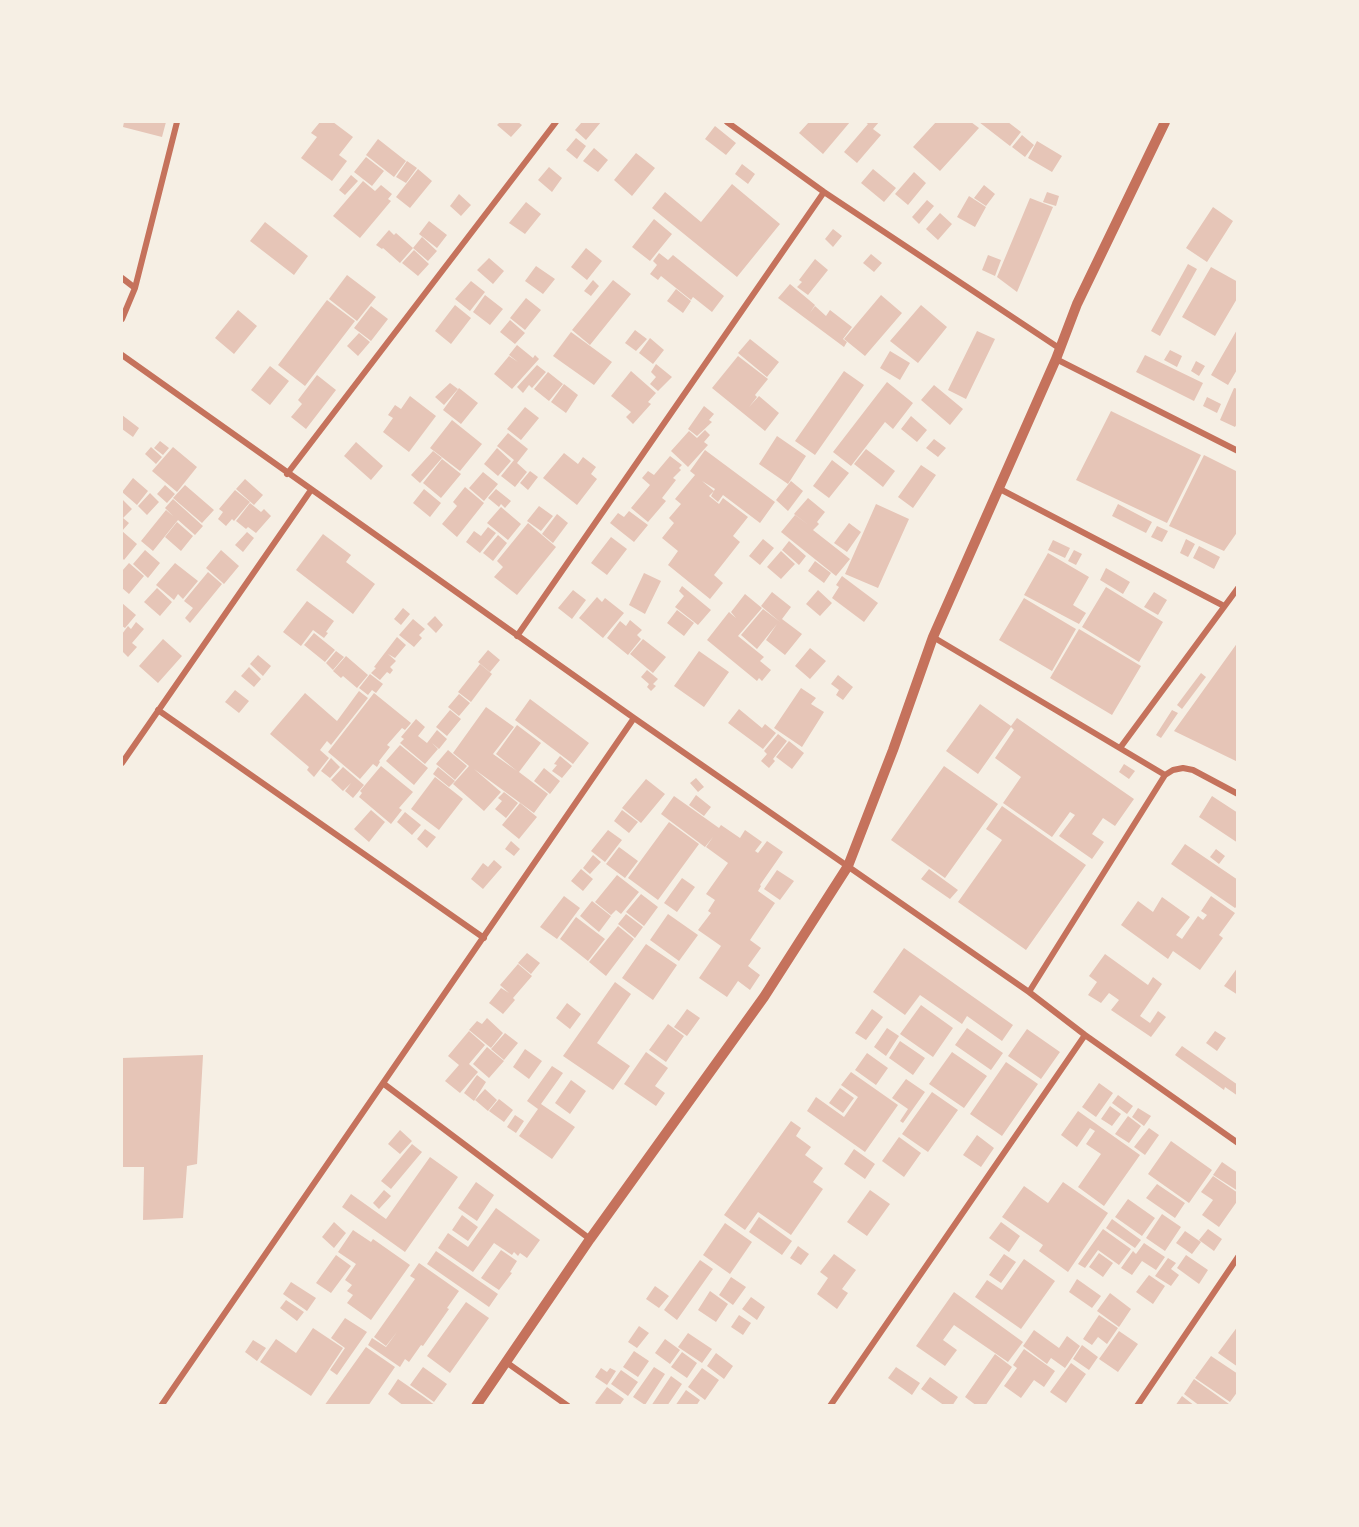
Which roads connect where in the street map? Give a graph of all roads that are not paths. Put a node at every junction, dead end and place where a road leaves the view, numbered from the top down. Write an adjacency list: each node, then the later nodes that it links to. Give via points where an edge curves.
1 (177, 122): 7 (street)
2 (556, 122): 13 (street)
3 (727, 122): 5 (street)
4 (1166, 122): 9 (street)
5 (824, 192): 9 (street); 18 (street)
6 (122, 278): 7 (street)
7 (135, 288): 8 (street)
8 (122, 319)
9 (1059, 348): 11 (street)
10 (122, 355): 13 (street)
11 (1056, 359): 12 (street); 14 (street)
12 (1238, 451)
13 (287, 474): 15 (street)
14 (998, 488): 17 (street); 19 (street)
15 (310, 490): 18 (street); 20 (street)
16 (1238, 588): 17 (street)
17 (1224, 606): 22 (street)
18 (517, 636): 21 (street)
19 (933, 637): 22 (street); 26 (street)
20 (158, 710): 23 (street); 27 (street)
21 (634, 718): 26 (street); 27 (street)
22 (1120, 748): 24 (street)
23 (122, 763)
24 (1165, 775): 25 (street, via 1183,768 1192,770); 28 (street)
25 (1238, 794)
26 (848, 866): 28 (street); 32 (street, via 764,997)
27 (484, 938): 30 (street)
28 (1029, 992): 29 (street)
29 (1085, 1035): 31 (street); 38 (street)
30 (384, 1084): 32 (street); 35 (street)
31 (1238, 1143)
32 (590, 1239): 34 (street)
33 (1238, 1257): 39 (street)
34 (506, 1362): 36 (street); 37 (street)
35 (161, 1406)
36 (476, 1406)
37 (568, 1406)
38 (830, 1406)
39 (1137, 1406)

